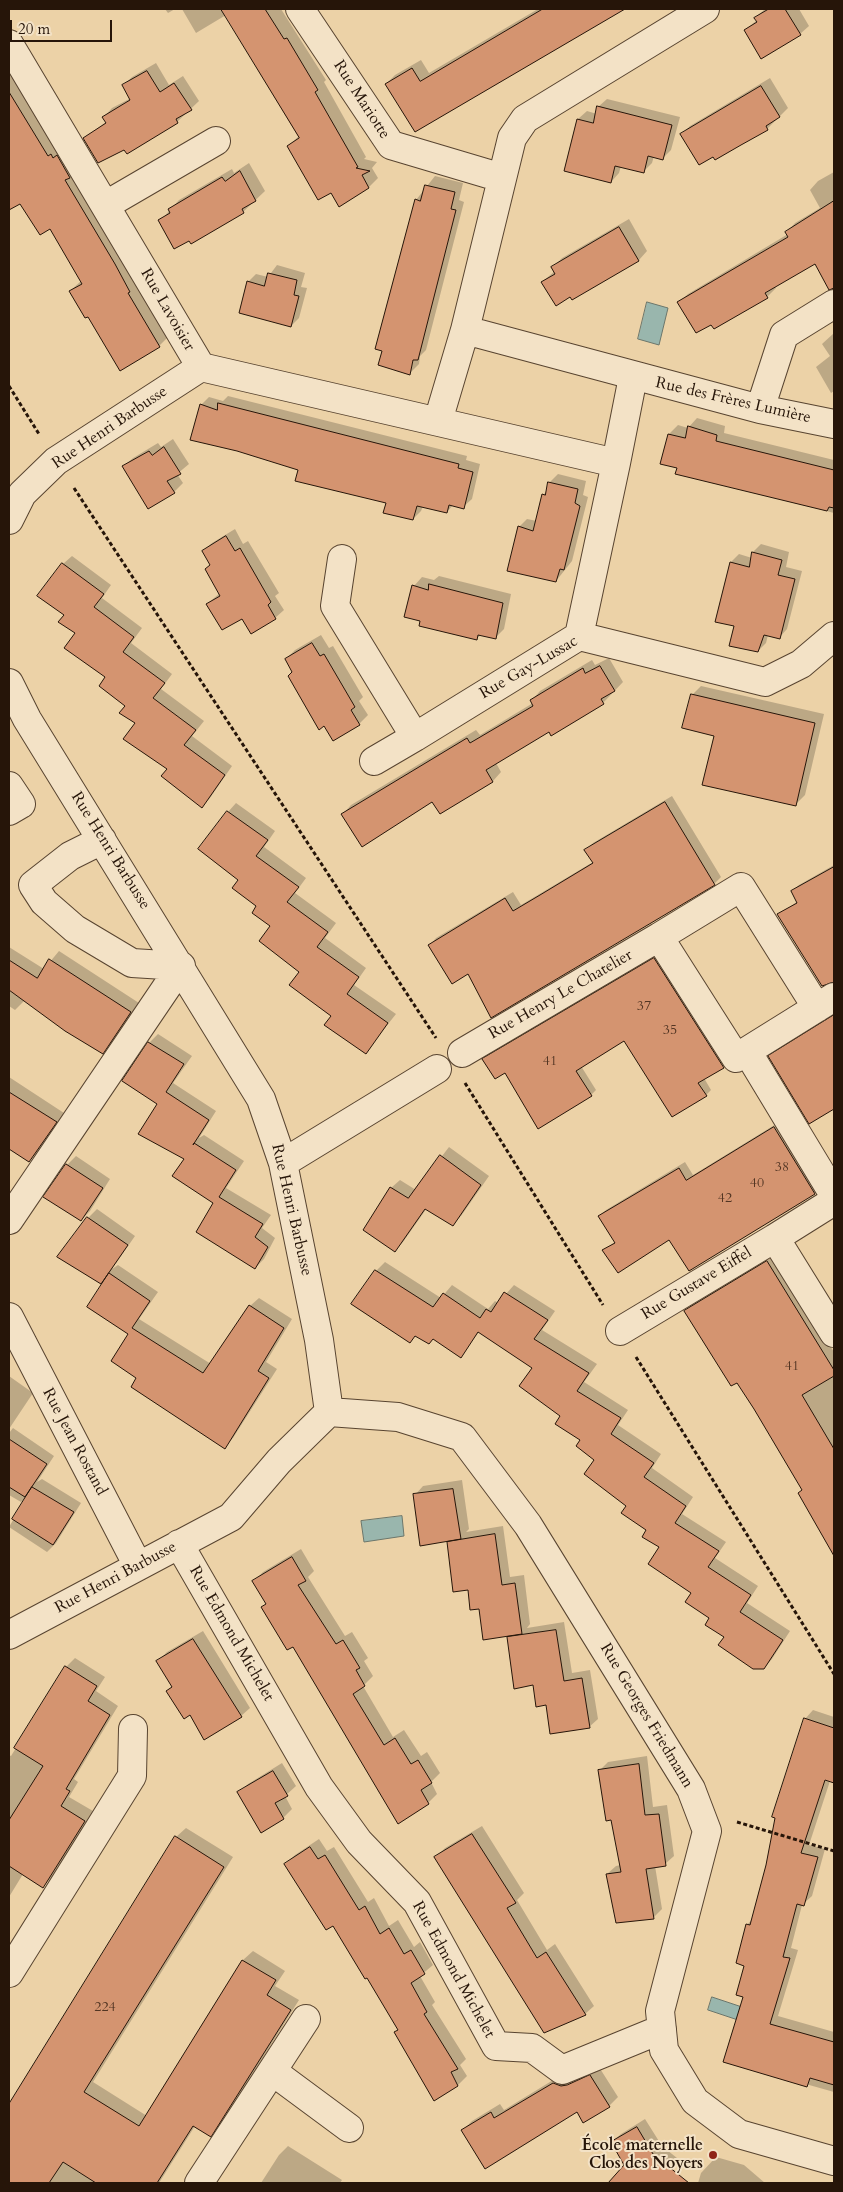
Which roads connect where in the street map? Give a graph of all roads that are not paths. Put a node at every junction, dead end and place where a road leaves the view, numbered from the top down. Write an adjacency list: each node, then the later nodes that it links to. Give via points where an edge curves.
1 (300, 9): 5 (street, Rue Mariotte, via 390,145)
2 (705, 9): 5 (street, via 525,119 512,138)
3 (9, 44): 6 (street, Rue Lavoisier)
4 (216, 141): 6 (street)
5 (502, 178): 8 (street)
6 (106, 205): 9 (street, Rue Lavoisier)
7 (834, 304): 11 (street, via 784,335)
8 (465, 330): 10 (street, Rue des Frères Lumière); 12 (street)
9 (201, 367): 12 (street, Rue Lavoisier); 15 (street, Rue Henri Barbusse, via 56,461 22,494)
10 (633, 377): 11 (street, Rue des Frères Lumière); 14 (street)
11 (760, 409): 13 (street, Rue des Frères Lumière)
12 (438, 421): 14 (street, Rue Lavoisier)
13 (834, 424)
14 (616, 463): 17 (street)
15 (9, 520)
16 (342, 559): 20 (street, via 335,606)
17 (579, 636): 18 (street, Rue Gay-Lussac, via 765,682 801,664); 20 (street, Rue Gay-Lussac)
18 (834, 636)
19 (9, 683): 24 (street, Rue Henri Barbusse, via 27,719)
20 (415, 737): 21 (street, Rue Gay-Lussac)
21 (374, 761)
22 (9, 786): 23 (street, via 21,804)
23 (9, 812)
24 (102, 840): 26 (street, Rue Henri Barbusse); 26 (street, via 70,856 33,885 44,902 75,929 132,963)
25 (660, 937): 27 (street, Rue Henry Le Chatelier, via 740,887); 28 (street, via 736,1058); 29 (street, Rue Henry Le Chatelier)
26 (180, 966): 29 (street, Rue Henri Barbusse, via 261,1099); 32 (street)
27 (825, 1002): 28 (street, Rue Henry Le Chatelier)
28 (747, 1051): 30 (street)
29 (283, 1163): 37 (street, Rue Henri Barbusse, via 319,1340)
30 (834, 1195)
31 (834, 1201): 33 (street, Rue Gustave Eiffel)
32 (9, 1220)
33 (775, 1238): 35 (street, Rue Gustave Eiffel); 36 (street)
34 (9, 1317): 39 (street, Rue Jean Rostand)
35 (620, 1331)
36 (834, 1332)
37 (329, 1412): 38 (street, Rue Henri Barbusse, via 279,1461 232,1516); 44 (street, Rue Georges Friedmann, via 398,1417 462,1437 528,1525 692,1789 707,1832 660,2011)
38 (179, 1544): 39 (street, Rue Henri Barbusse); 44 (street, Rue Edmond Michelet, via 319,1787 359,1842 416,1902 496,2046 532,2048 562,2070)
39 (138, 1566): 40 (street, Rue Henri Barbusse)
40 (9, 1635)
41 (133, 1728): 42 (street, via 132,1776)
42 (9, 1973)
43 (306, 2019): 45 (street)
44 (662, 2029): 47 (street, Rue Georges Friedmann, via 664,2050 695,2101 739,2134)
45 (272, 2071): 46 (street); 48 (street)
46 (349, 2128)
47 (834, 2161)
48 (199, 2183)

